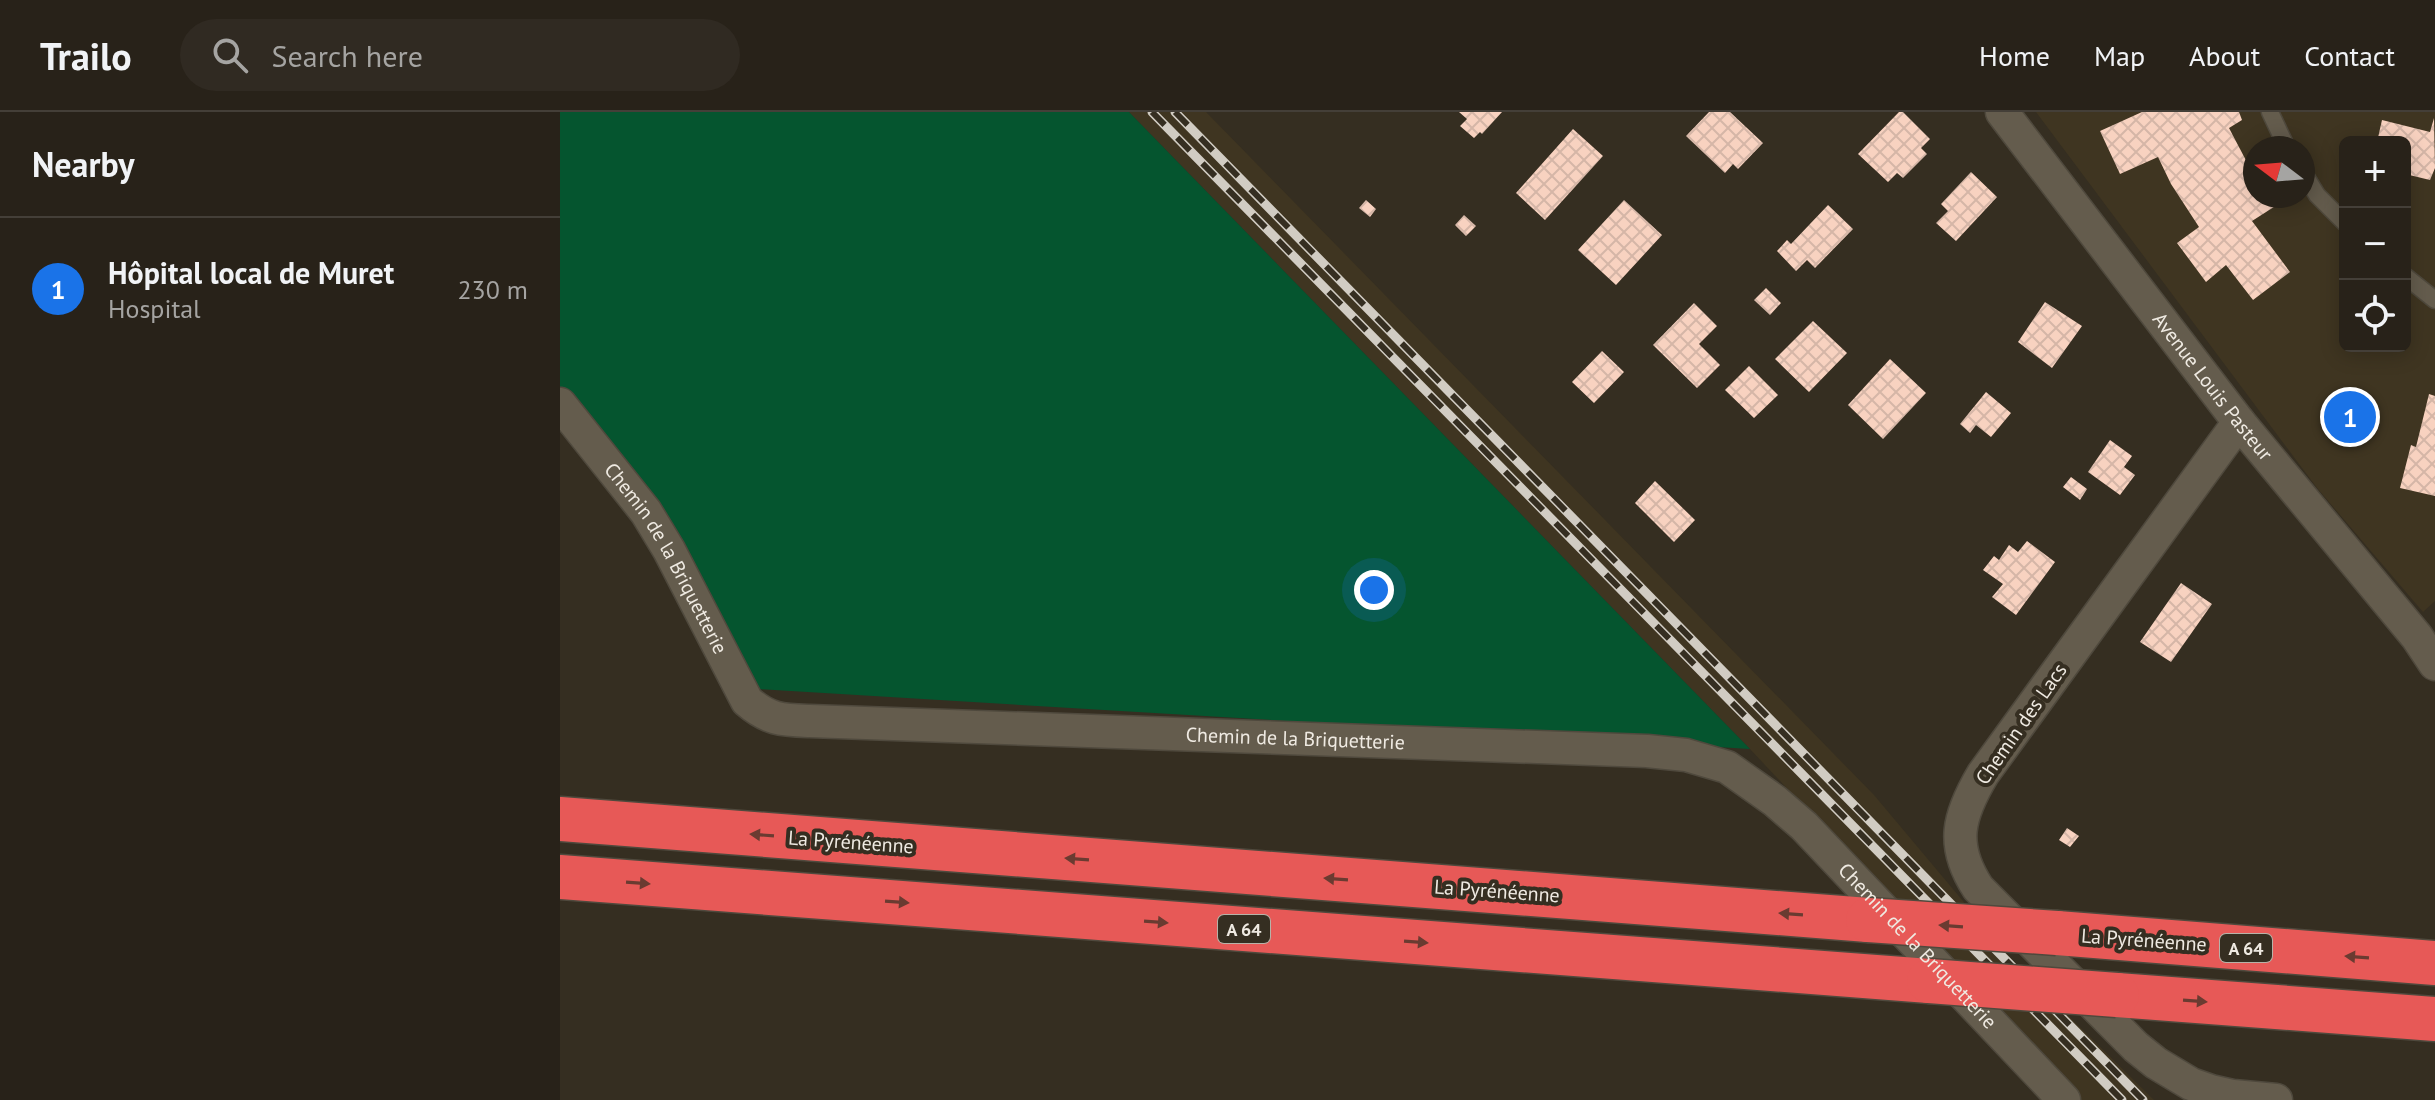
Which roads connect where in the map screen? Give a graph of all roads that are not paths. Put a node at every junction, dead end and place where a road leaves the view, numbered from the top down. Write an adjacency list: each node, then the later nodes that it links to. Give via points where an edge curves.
1 (2002, 112): 9 (street, Avenue Louis Pasteur)
2 (2270, 112): 3 (lane)
3 (2281, 136)
4 (2315, 192): 5 (lane)
5 (2339, 217)
6 (2411, 280): 7 (lane)
7 (2433, 295)
8 (560, 404): 16 (street, Chemin de la Briquetterie, via 646,512 747,701 762,714 777,720 1647,751 1707,760 1752,784 1804,826)
9 (2239, 422): 10 (street, Avenue Louis Pasteur); 17 (street, Chemin des Lacs, via 1983,774 1970,796 1961,855 1978,888 2136,1047 2191,1084 2233,1096)
10 (2426, 629): 11 (street, Avenue Louis Pasteur)
11 (2435, 664)
12 (560, 819): 14 (highway, La Pyrénéenne / A 64, one-way to 12, bridge)
13 (560, 877): 15 (highway, A 64, one-way to 15, bridge)
14 (2435, 963)
15 (2435, 1019)
16 (2064, 1100)
17 (2276, 1100)

